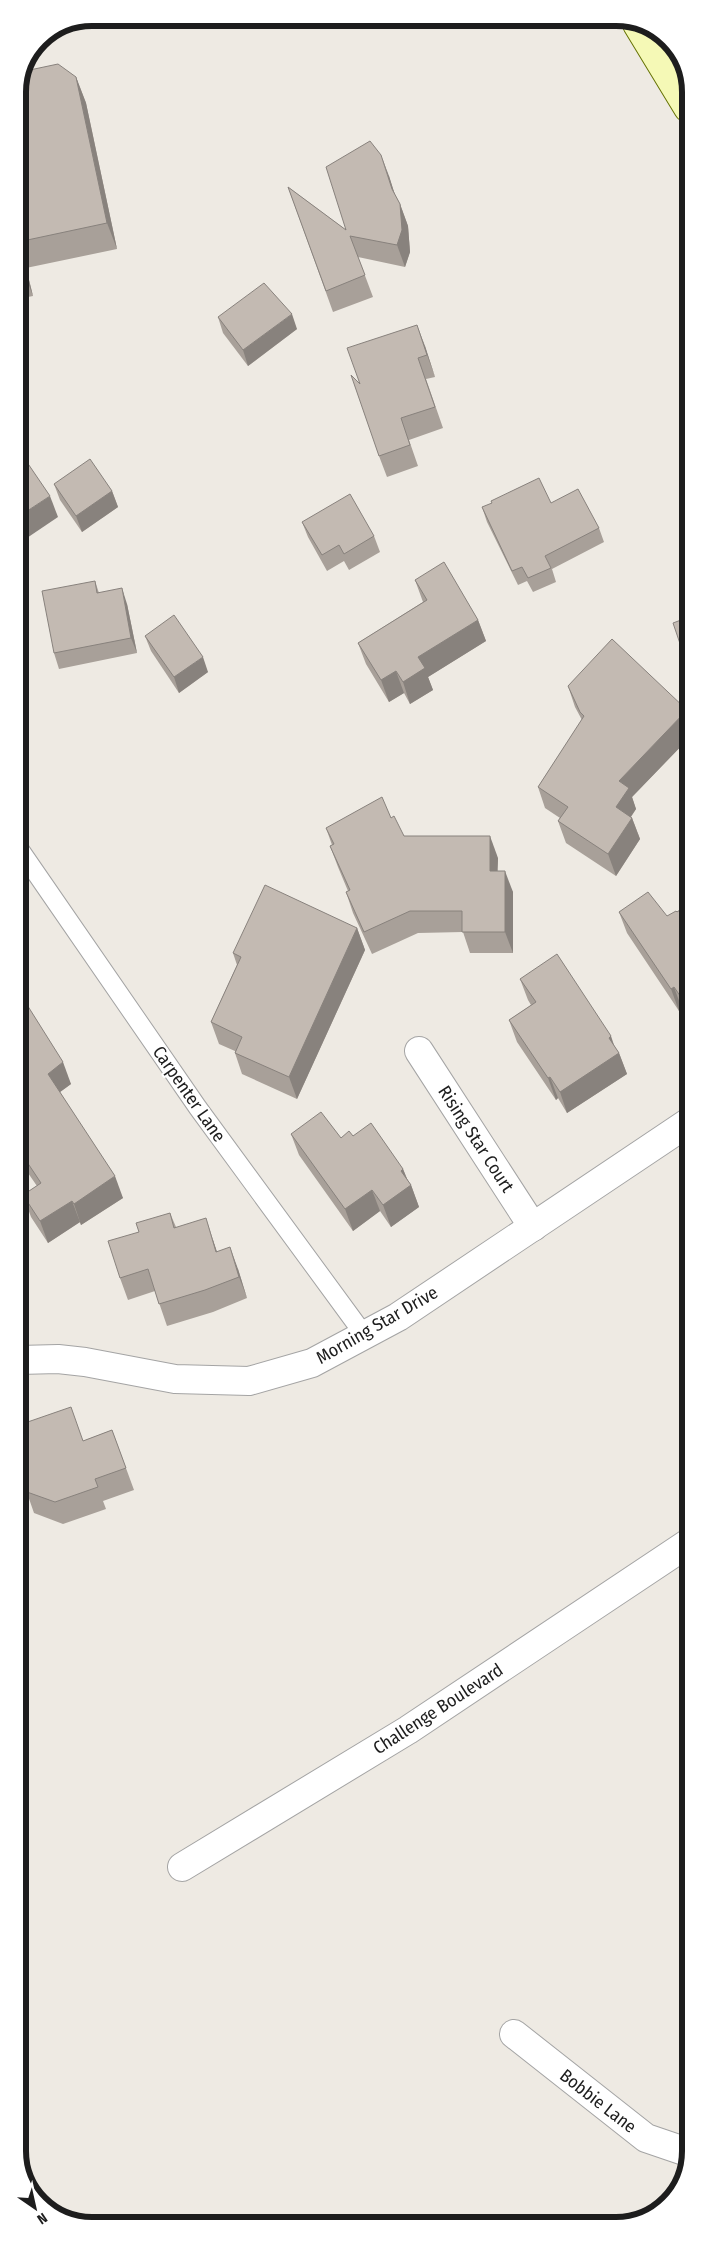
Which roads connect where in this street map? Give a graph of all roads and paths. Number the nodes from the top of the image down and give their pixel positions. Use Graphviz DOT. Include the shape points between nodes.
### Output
graph roads {
  1 [pos="641,31"];
  2 [pos="682,98"];
  3 [pos="26,859"];
  4 [pos="419,1051"];
  5 [pos="682,1127"];
  6 [pos="533,1227"];
  7 [pos="365,1336"];
  8 [pos="26,1360"];
  9 [pos="682,1547"];
  10 [pos="182,1867"];
  11 [pos="514,2034"];
  12 [pos="682,2150"];
  1 -- 2 [label="main road"];
  3 -- 7 [label="lane, Carpenter Lane" via="198,1108"];
  4 -- 6 [label="street, Rising Star Court"];
  5 -- 6 [label="street, Morning Star Drive"];
  6 -- 7 [label="street, Morning Star Drive"];
  7 -- 8 [label="street, Morning Star Drive" via="312,1363 249,1381 175,1379 85,1362"];
  9 -- 10 [label="street, Challenge Boulevard" via="408,1730"];
  11 -- 12 [label="street, Bobbie Lane" via="646,2138"];
}
